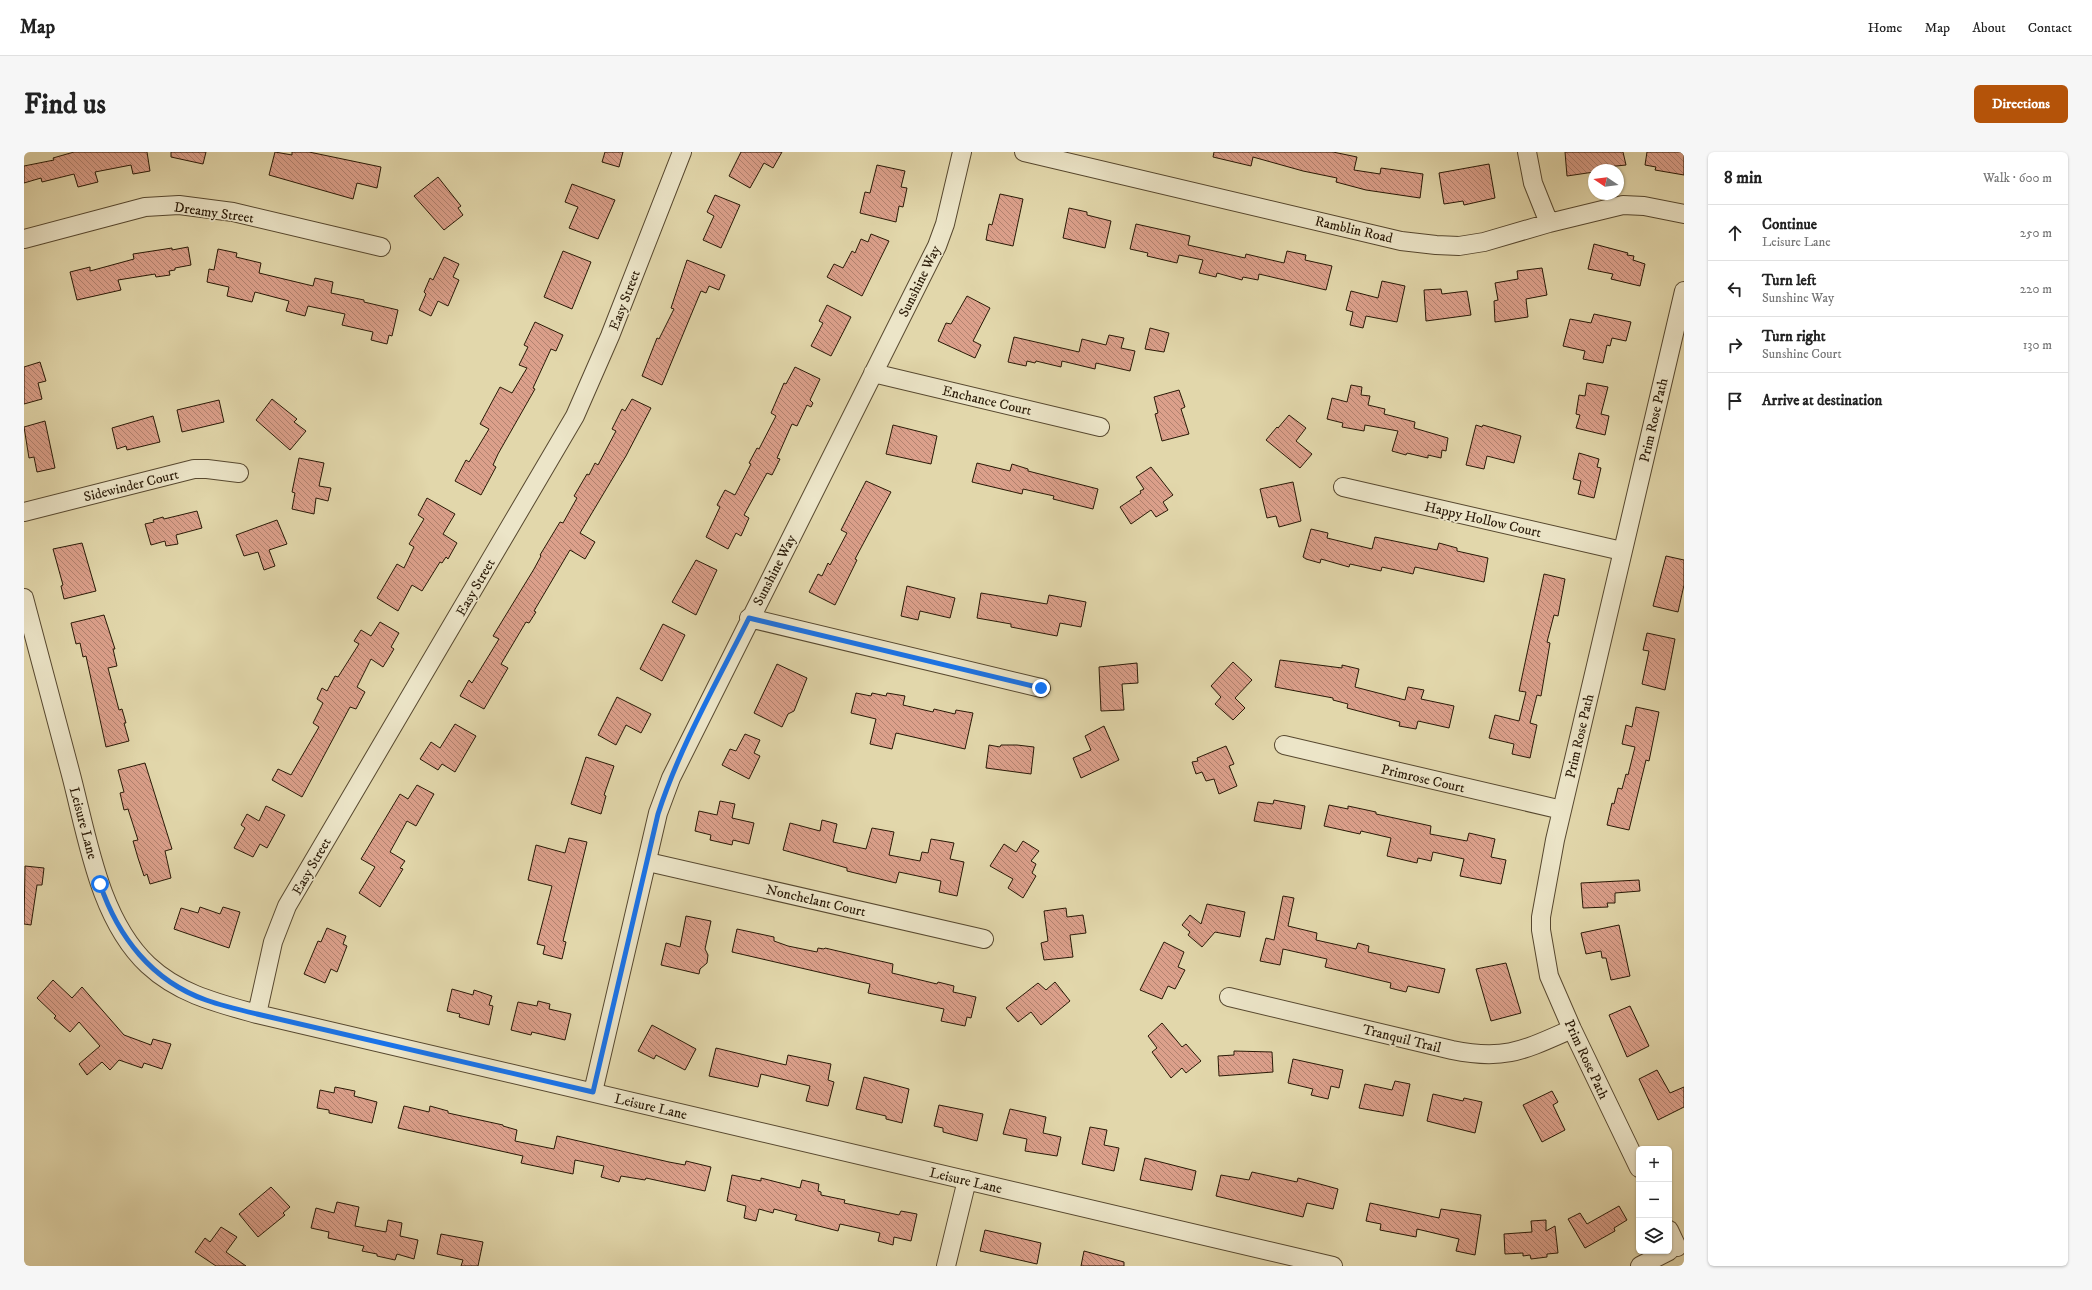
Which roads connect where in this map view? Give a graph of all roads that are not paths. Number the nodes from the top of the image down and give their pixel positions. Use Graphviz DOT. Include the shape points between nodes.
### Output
graph roads {
  1 [pos="682,152"];
  2 [pos="962,152"];
  3 [pos="1024,152"];
  4 [pos="1527,152"];
  5 [pos="1684,214"];
  6 [pos="1549,223"];
  7 [pos="24,239"];
  8 [pos="381,247"];
  9 [pos="1684,291"];
  10 [pos="873,373"];
  11 [pos="1100,427"];
  12 [pos="239,473"];
  13 [pos="1343,487"];
  14 [pos="24,512"];
  15 [pos="1622,551"];
  16 [pos="24,598"];
  17 [pos="749,618"];
  18 [pos="1041,688"];
  19 [pos="1284,745"];
  20 [pos="1562,810"];
  21 [pos="648,862"];
  22 [pos="984,939"];
  23 [pos="1229,997"];
  24 [pos="257,1014"];
  25 [pos="1572,1029"];
  26 [pos="593,1092"];
  27 [pos="1636,1162"];
  28 [pos="966,1180"];
  29 [pos="1675,1248"];
  30 [pos="946,1266"];
  31 [pos="1333,1266"];
  32 [pos="1640,1266"];
  1 -- 24 [label="street, Easy Street" via="610,336 575,416 287,906 273,942"];
  2 -- 10 [label="street, Sunshine Way" via="945,224 937,246"];
  3 -- 6 [label="street, Ramblin Road" via="1401,241 1436,246 1484,242"];
  4 -- 6 [label="street" via="1533,183"];
  5 -- 6 [label="street, Ramblin Road" via="1644,206 1622,205"];
  7 -- 8 [label="street, Dreamy Street" via="145,207 179,205 233,212"];
  9 -- 15 [label="street, Prim Rose Path"];
  10 -- 11 [label="street, Enchance Court"];
  10 -- 17 [label="street, Sunshine Way"];
  12 -- 14 [label="street, Sidewinder Court" via="194,469"];
  13 -- 15 [label="street, Happy Hollow Court"];
  15 -- 20 [label="street, Prim Rose Path"];
  16 -- 24 [label="street, Leisure Lane" via="100,884 122,934 148,964 184,990 206,1000"];
  17 -- 18 [label="street"];
  17 -- 21 [label="street, Sunshine Way" via="670,778 658,814"];
  19 -- 20 [label="street, Primrose Court"];
  20 -- 25 [label="street, Prim Rose Path" via="1541,905 1541,930 1549,976"];
  21 -- 22 [label="street, Nonchelant Court"];
  21 -- 26 [label="street, Sunshine Way"];
  23 -- 25 [label="street, Tranquil Trail" via="1485,1056 1530,1048"];
  24 -- 26 [label="street, Leisure Lane"];
  25 -- 27 [label="street, Prim Rose Path"];
  26 -- 28 [label="street, Leisure Lane"];
  28 -- 30 [label="street"];
  28 -- 31 [label="street, Leisure Lane"];
  29 -- 32 [label="street"];
}
